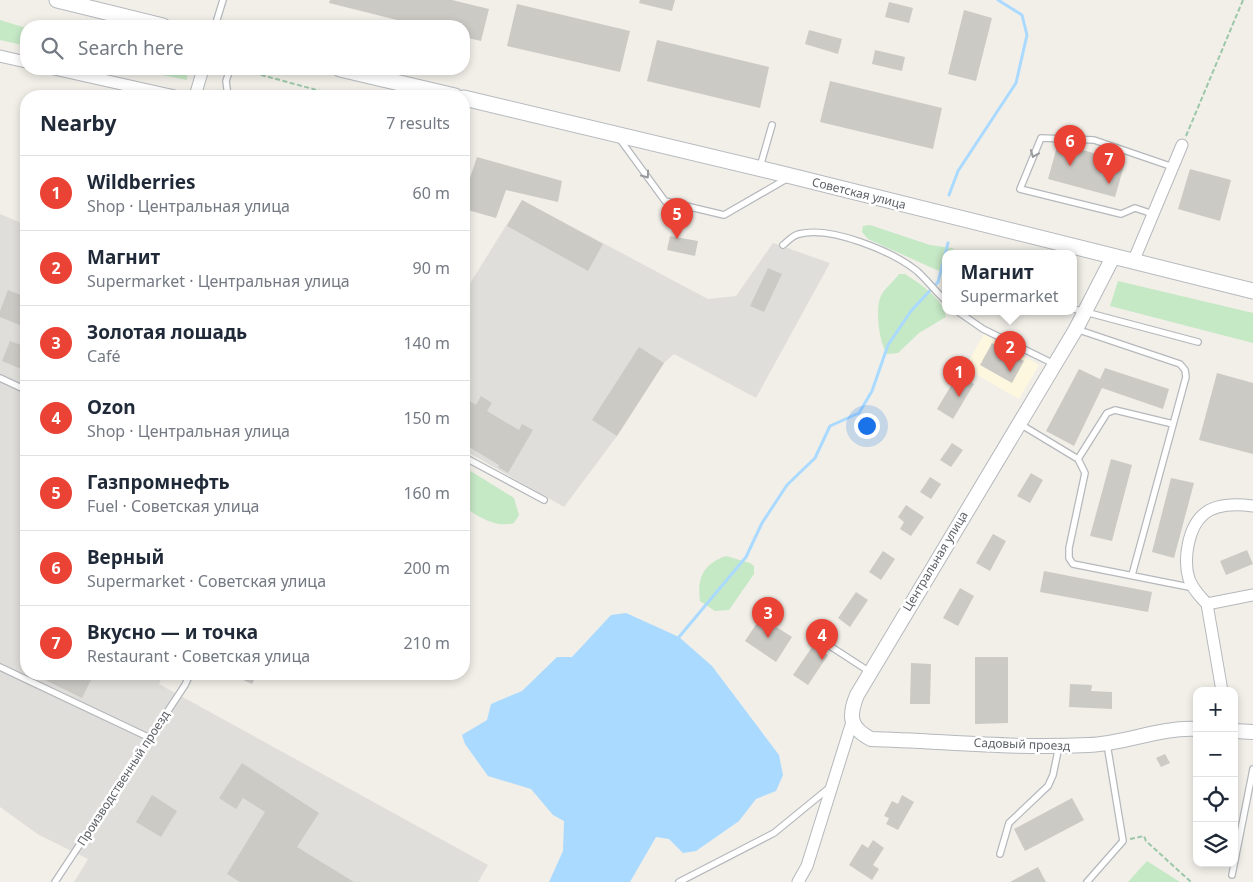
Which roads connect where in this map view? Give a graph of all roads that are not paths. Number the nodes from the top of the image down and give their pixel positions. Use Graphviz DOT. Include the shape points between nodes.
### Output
graph roads {
  1 [pos="56,0"];
  2 [pos="224,0"];
  3 [pos="138,20"];
  4 [pos="217,20"];
  5 [pos="0,56"];
  6 [pos="20,61"];
  7 [pos="81,75"];
  8 [pos="201,75"];
  9 [pos="228,75"];
  10 [pos="362,75"];
  11 [pos="147,90"];
  12 [pos="197,90"];
  13 [pos="227,90"];
  14 [pos="417,90"];
  15 [pos="470,99"];
  16 [pos="772,125"];
  17 [pos="617,136"];
  18 [pos="1182,145"];
  19 [pos="1173,167"];
  20 [pos="760,169"];
  21 [pos="791,176"];
  22 [pos="1153,214"];
  23 [pos="783,245"];
  24 [pos="1113,257"];
  25 [pos="1133,262"];
  26 [pos="1253,291"];
  27 [pos="942,297"];
  28 [pos="1079,311"];
  29 [pos="962,315"];
  30 [pos="1076,329"];
  31 [pos="1198,342"];
  32 [pos="1054,364"];
  33 [pos="0,378"];
  34 [pos="20,387"];
  35 [pos="1018,423"];
  36 [pos="1173,424"];
  37 [pos="1078,459"];
  38 [pos="470,460"];
  39 [pos="544,500"];
  40 [pos="1253,506"];
  41 [pos="1132,575"];
  42 [pos="1194,588"];
  43 [pos="1253,595"];
  44 [pos="1207,604"];
  45 [pos="813,635"];
  46 [pos="0,668"];
  47 [pos="870,672"];
  48 [pos="20,677"];
  49 [pos="26,680"];
  50 [pos="186,680"];
  51 [pos="1221,687"];
  52 [pos="852,722"];
  53 [pos="1193,729"];
  54 [pos="1238,731"];
  55 [pos="1253,732"];
  56 [pos="150,738"];
  57 [pos="1106,742"];
  58 [pos="1059,746"];
  59 [pos="1253,769"];
  60 [pos="832,786"];
  61 [pos="1000,854"];
  62 [pos="1232,875"];
  63 [pos="55,882"];
  64 [pos="679,882"];
  65 [pos="798,882"];
  66 [pos="1087,882"];
  1 -- 3 [label="main road"];
  2 -- 4 [label="lane"];
  5 -- 6 [label="street"];
  7 -- 11 [label="street"];
  8 -- 12 [label="street"];
  9 -- 13 [label="lane"];
  10 -- 14 [label="main road"];
  15 -- 17 [label="main road, Советская улица"];
  16 -- 20 [label="lane"];
  17 -- 20 [label="main road, Советская улица"];
  17 -- 21 [label="lane, one-way" via="665,201 724,216"];
  18 -- 19 [label="street"];
  19 -- 22 [label="street"];
  19 -- 22 [label="lane, one-way" via="1094,140 1041,138 1020,189 1121,214 1135,208"];
  20 -- 21 [label="main road, Советская улица"];
  21 -- 24 [label="main road, Советская улица"];
  22 -- 25 [label="street"];
  23 -- 27 [label="lane" via="797,234 810,233 828,233 856,241 917,271"];
  24 -- 25 [label="main road, Советская улица"];
  24 -- 28 [label="street, Центральная улица"];
  25 -- 26 [label="main road, Советская улица"];
  28 -- 30 [label="street, Центральная улица"];
  28 -- 31 [label="lane"];
  29 -- 32 [label="lane"];
  30 -- 32 [label="street, Центральная улица"];
  30 -- 36 [label="lane" via="1180,364 1186,377"];
  32 -- 35 [label="street, Центральная улица"];
  33 -- 34 [label="lane"];
  35 -- 37 [label="lane"];
  35 -- 47 [label="street, Центральная улица"];
  36 -- 37 [label="lane" via="1116,410 1107,413"];
  36 -- 41 [label="lane"];
  37 -- 41 [label="lane" via="1086,473 1069,558 1073,564"];
  38 -- 39 [label="lane"];
  40 -- 42 [label="street" via="1216,508 1205,513 1195,524 1187,564"];
  41 -- 42 [label="lane"];
  42 -- 44 [label="street"];
  43 -- 44 [label="street"];
  44 -- 51 [label="street"];
  45 -- 47 [label="lane"];
  46 -- 48 [label="lane"];
  47 -- 52 [label="street, Центральная улица" via="851,709"];
  49 -- 56 [label="lane"];
  50 -- 56 [label="lane, Производственный проезд"];
  52 -- 58 [label="street, Садовый проезд" via="860,733 870,739"];
  52 -- 60 [label="street, Центральная улица"];
  53 -- 57 [label="street, Садовый проезд" via="1177,728"];
  54 -- 55 [label="street"];
  56 -- 63 [label="lane, Производственный проезд"];
  57 -- 58 [label="street, Садовый проезд"];
  57 -- 66 [label="lane" via="1123,841"];
  58 -- 61 [label="lane" via="1048,786 1009,823"];
  59 -- 62 [label="lane"];
  60 -- 64 [label="lane" via="774,833"];
  60 -- 65 [label="street, Центральная улица" via="807,866"];
}
